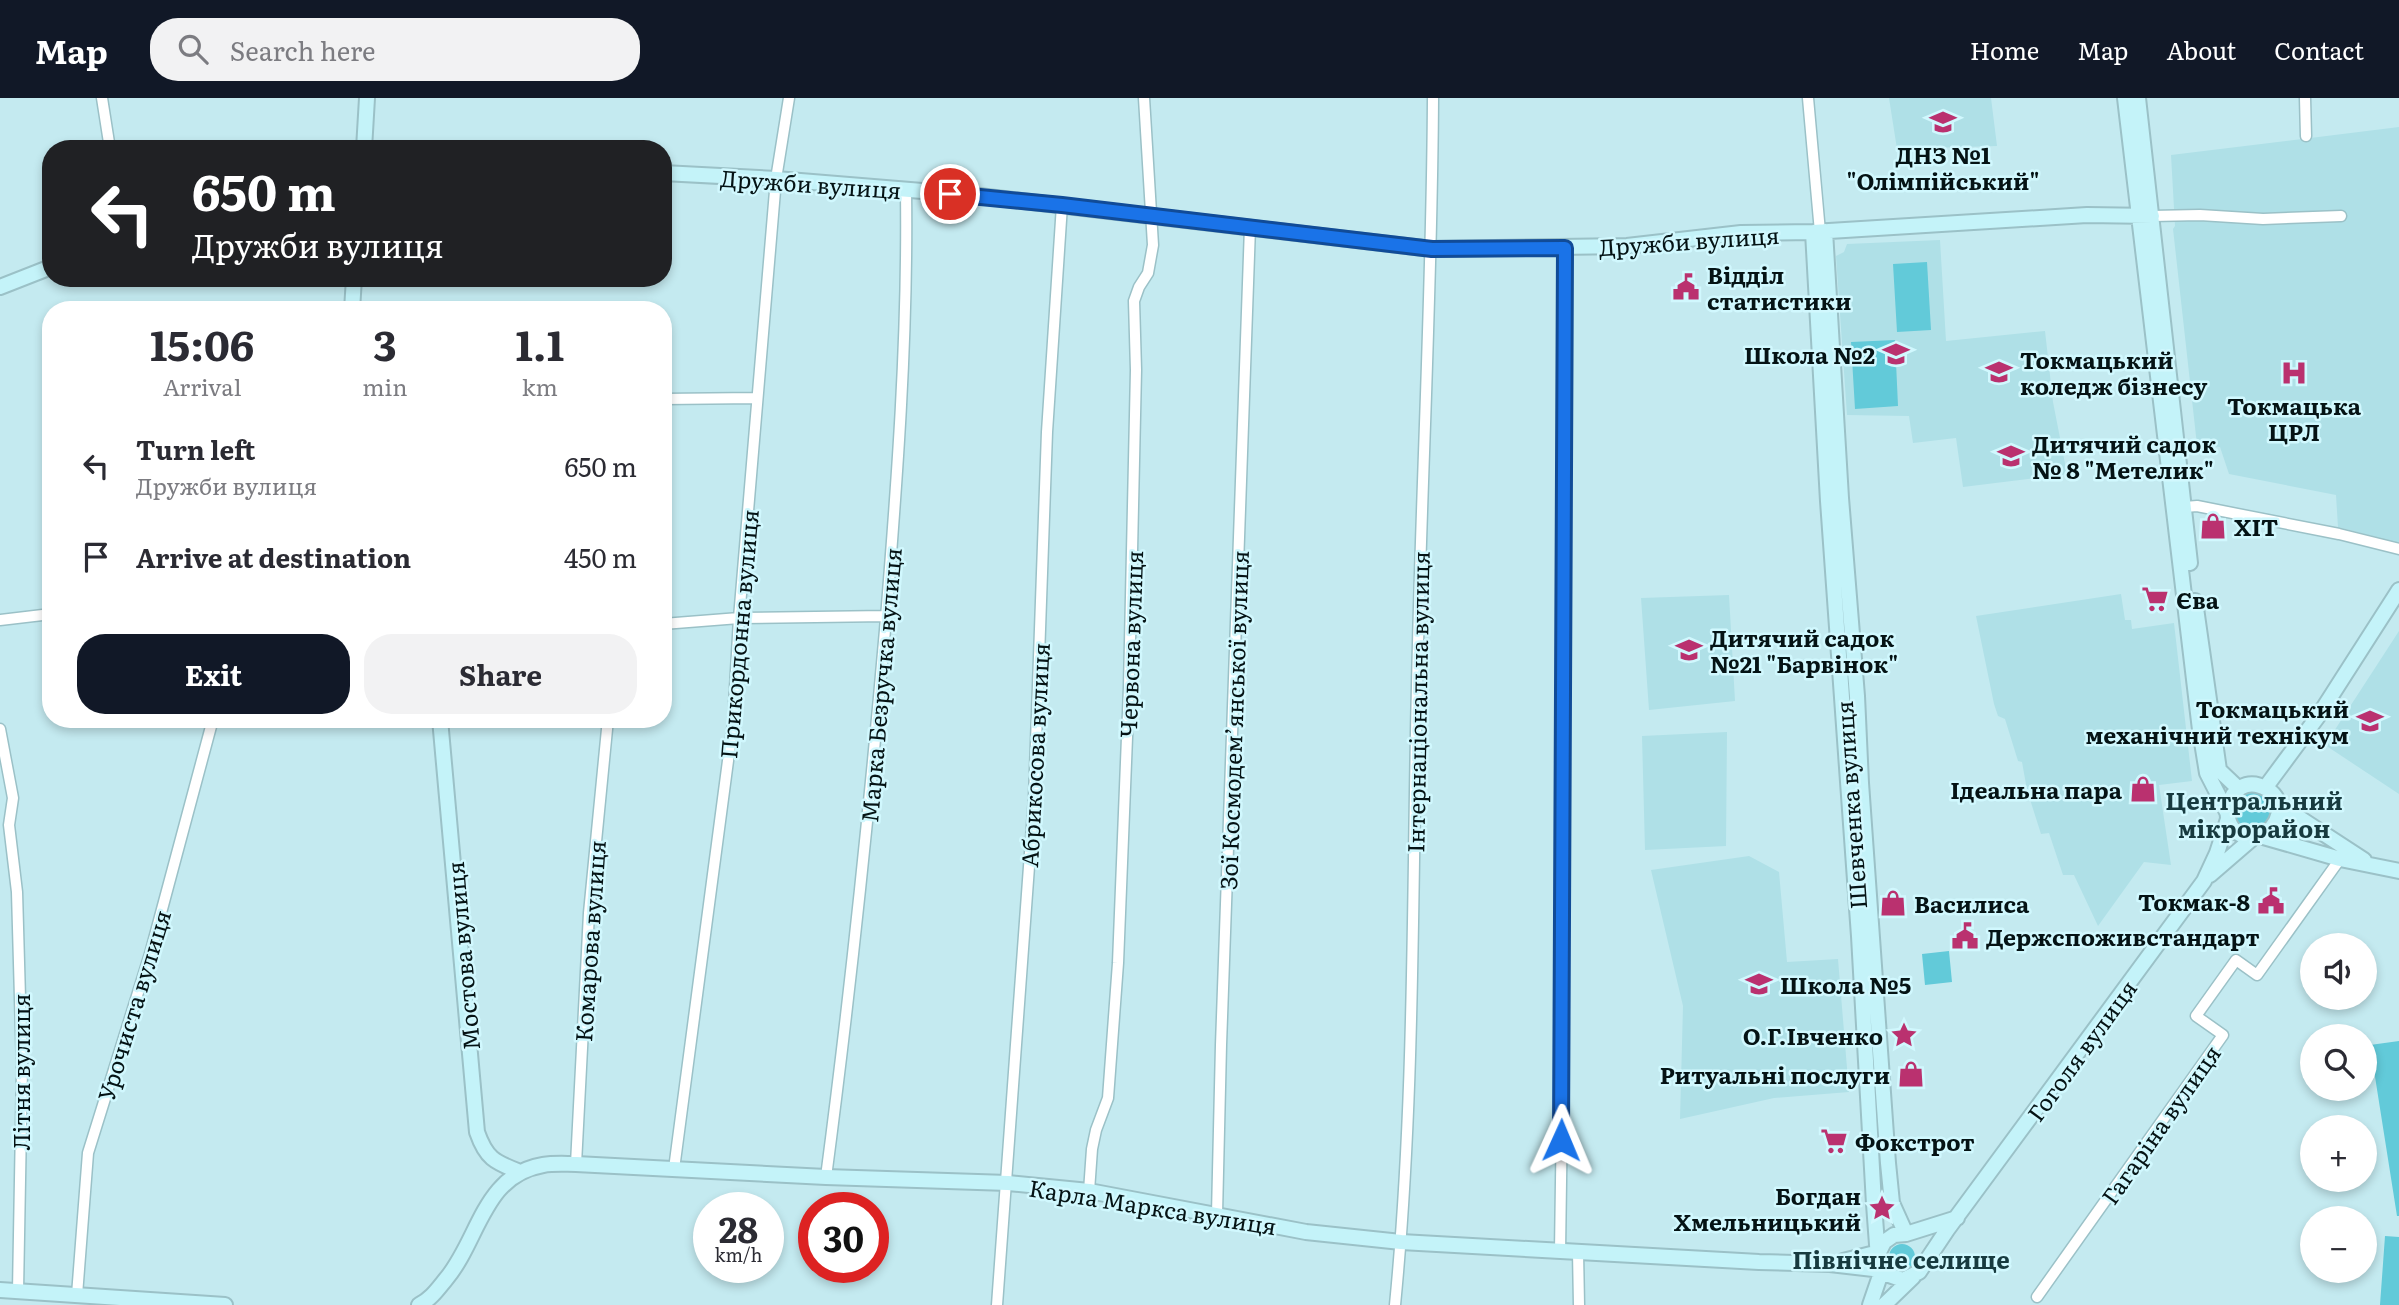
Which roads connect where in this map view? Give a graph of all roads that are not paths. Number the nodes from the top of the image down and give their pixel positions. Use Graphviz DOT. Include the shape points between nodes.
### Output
graph roads {
  1 [pos="102,98"];
  2 [pos="367,98"];
  3 [pos="789,98"];
  4 [pos="1144,98"];
  5 [pos="1433,98"];
  6 [pos="1808,98"];
  7 [pos="2125,98"];
  8 [pos="2138,98"];
  9 [pos="2305,98"];
  10 [pos="2306,136"];
  11 [pos="109,140"];
  12 [pos="365,140"];
  13 [pos="672,173"];
  14 [pos="776,179"];
  15 [pos="906,191"];
  16 [pos="1062,205"];
  17 [pos="1153,215"];
  18 [pos="2145,216"];
  19 [pos="2340,216"];
  20 [pos="1250,227"];
  21 [pos="1819,232"];
  22 [pos="1565,248"];
  23 [pos="1432,249"];
  24 [pos="42,270"];
  25 [pos="0,286"];
  26 [pos="757,398"];
  27 [pos="672,399"];
  28 [pos="2185,507"];
  29 [pos="2399,549"];
  30 [pos="2187,578"];
  31 [pos="2399,590"];
  32 [pos="42,615"];
  33 [pos="886,616"];
  34 [pos="739,618"];
  35 [pos="0,620"];
  36 [pos="672,623"];
  37 [pos="211,728"];
  38 [pos="441,728"];
  39 [pos="607,728"];
  40 [pos="0,729"];
  41 [pos="2239,789"];
  42 [pos="2273,796"];
  43 [pos="2227,815"];
  44 [pos="4,826"];
  45 [pos="2257,837"];
  46 [pos="2340,859"];
  47 [pos="2368,863"];
  48 [pos="2399,871"];
  49 [pos="2204,881"];
  50 [pos="1863,894"];
  51 [pos="576,1164"];
  52 [pos="674,1169"];
  53 [pos="520,1171"];
  54 [pos="826,1177"];
  55 [pos="1007,1183"];
  56 [pos="1089,1191"];
  57 [pos="1217,1214"];
  58 [pos="1958,1218"];
  59 [pos="1906,1234"];
  60 [pos="1401,1242"];
  61 [pos="1560,1251"];
  62 [pos="1578,1252"];
  63 [pos="1879,1252"];
  64 [pos="1924,1263"];
  65 [pos="1830,1264"];
  66 [pos="1882,1270"];
  67 [pos="1914,1276"];
  68 [pos="0,1290"];
  69 [pos="18,1291"];
  70 [pos="77,1294"];
  71 [pos="2037,1297"];
  72 [pos="225,1305"];
  73 [pos="419,1305"];
  74 [pos="997,1305"];
  75 [pos="1395,1305"];
  76 [pos="1579,1305"];
  77 [pos="1870,1305"];
  78 [pos="1884,1305"];
  1 -- 11 [label="street"];
  2 -- 12 [label="street"];
  3 -- 14 [label="street, Прикордонна вулиця"];
  4 -- 17 [label="street, Червона вулиця"];
  5 -- 23 [label="street, Інтернаціональна вулиця"];
  6 -- 21 [label="street, Шевченка вулиця"];
  7 -- 18 [label="street"];
  8 -- 18 [label="street"];
  9 -- 10 [label="street"];
  13 -- 14 [label="street, Дружби вулиця"];
  14 -- 15 [label="street, Дружби вулиця"];
  14 -- 26 [label="street, Прикордонна вулиця"];
  15 -- 16 [label="street, Дружби вулиця"];
  15 -- 33 [label="street, Марка Безручка вулиця" via="907,278"];
  16 -- 17 [label="street, Дружби вулиця"];
  16 -- 55 [label="street, Абрикосова вулиця" via="1047,432 1034,798"];
  17 -- 20 [label="street, Дружби вулиця"];
  17 -- 56 [label="street, Червона вулиця" via="1149,273 1134,301 1129,687 1117,977 1108,1098 1092,1149"];
  18 -- 19 [label="street, Дружби вулиця"];
  18 -- 21 [label="street, Дружби вулиця" via="2087,215"];
  18 -- 28 [label="street"];
  18 -- 30 [label="street"];
  20 -- 23 [label="street, Дружби вулиця"];
  20 -- 57 [label="street, Зої Космодем’янської вулиця"];
  21 -- 22 [label="street, Дружби вулиця" via="1741,233"];
  21 -- 50 [label="street, Шевченка вулиця" via="1828,501 1844,613"];
  22 -- 23 [label="street, Дружби вулиця"];
  22 -- 61 [label="street"];
  23 -- 60 [label="street, Інтернаціональна вулиця" via="1421,497 1410,1079"];
  24 -- 25 [label="street"];
  26 -- 27 [label="street"];
  26 -- 34 [label="street, Прикордонна вулиця"];
  28 -- 29 [label="street"];
  28 -- 30 [label="street"];
  30 -- 41 [label="street" via="2219,770"];
  30 -- 43 [label="street" via="2207,772"];
  31 -- 42 [label="street" via="2297,747"];
  32 -- 35 [label="street"];
  33 -- 34 [label="street"];
  33 -- 54 [label="street, Марка Безручка вулиця" via="852,977"];
  34 -- 36 [label="street"];
  34 -- 52 [label="street, Прикордонна вулиця" via="733,723"];
  37 -- 70 [label="street, Урочиста вулиця" via="150,954 88,1153"];
  38 -- 53 [label="street, Мостова вулиця" via="477,1132 491,1159"];
  39 -- 51 [label="street, Комарова вулиця" via="589,913"];
  40 -- 44 [label="street, Літня вулиця" via="13,798"];
  41 -- 42 [label="street" via="2252,785"];
  41 -- 43 [label="street" via="2230,799"];
  42 -- 45 [label="street" via="2276,824"];
  42 -- 47 [label="street"];
  43 -- 45 [label="street" via="2235,830"];
  43 -- 49 [label="street, Гоголя вулиця"];
  44 -- 69 [label="street, Літня вулиця" via="18,892 22,1069"];
  45 -- 46 [label="street"];
  45 -- 49 [label="street, Гоголя вулиця"];
  46 -- 47 [label="street"];
  46 -- 71 [label="street, Гагаріна вулиця" via="2257,975 2236,960 2196,1016 2223,1035"];
  47 -- 48 [label="street"];
  49 -- 58 [label="street, Гоголя вулиця"];
  50 -- 59 [label="street, Шевченка вулиця" via="1892,1203"];
  50 -- 63 [label="street, Шевченка вулиця"];
  51 -- 52 [label="street, Карла Маркса вулиця"];
  51 -- 53 [label="street, Карла Маркса вулиця"];
  52 -- 54 [label="street, Карла Маркса вулиця"];
  53 -- 73 [label="street" via="486,1205 457,1266 429,1300"];
  54 -- 55 [label="street, Карла Маркса вулиця"];
  55 -- 56 [label="street, Карла Маркса вулиця"];
  55 -- 74 [label="street, Абрикосова вулиця"];
  56 -- 57 [label="street, Карла Маркса вулиця"];
  57 -- 60 [label="street, Карла Маркса вулиця" via="1306,1232"];
  58 -- 59 [label="street"];
  58 -- 64 [label="street, Гоголя вулиця"];
  59 -- 63 [label="street" via="1889,1238"];
  59 -- 64 [label="street" via="1921,1244"];
  60 -- 61 [label="street, Карла Маркса вулиця"];
  60 -- 75 [label="street, Інтернаціональна вулиця"];
  61 -- 62 [label="street, Карла Маркса вулиця"];
  62 -- 65 [label="street, Карла Маркса вулиця"];
  62 -- 76 [label="street"];
  63 -- 65 [label="street, Карла Маркса вулиця"];
  63 -- 66 [label="street"];
  64 -- 67 [label="street, Гоголя вулиця"];
  65 -- 66 [label="street, Карла Маркса вулиця"];
  66 -- 67 [label="street" via="1897,1279"];
  66 -- 77 [label="street"];
  67 -- 78 [label="street, Гоголя вулиця"];
  68 -- 69 [label="street"];
  69 -- 70 [label="street"];
  70 -- 72 [label="street"];
}
